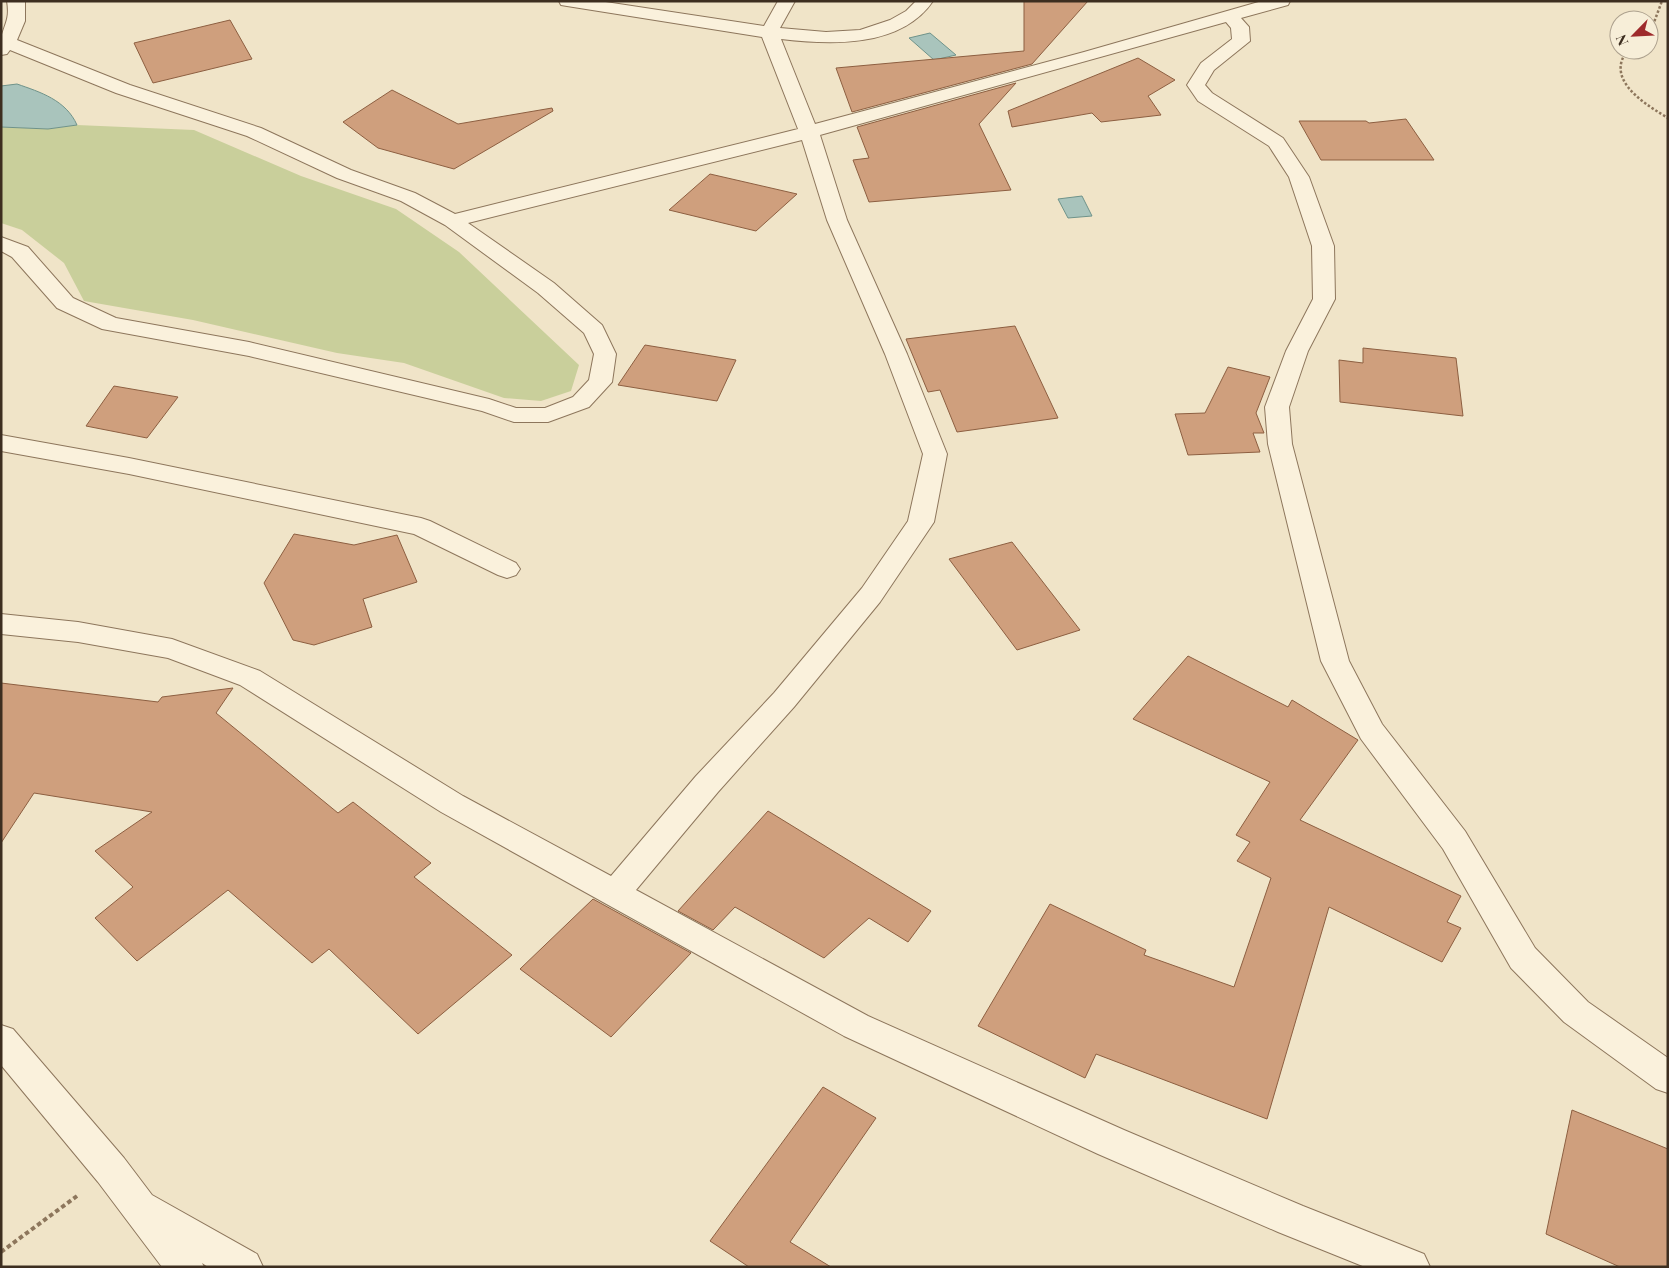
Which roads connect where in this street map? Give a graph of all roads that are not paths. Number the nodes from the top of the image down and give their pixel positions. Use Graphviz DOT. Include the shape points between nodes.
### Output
graph roads {
  1 [pos="16,1"];
  2 [pos="567,1"];
  3 [pos="787,1"];
  4 [pos="925,1"];
  5 [pos="1282,1"];
  6 [pos="1230,16"];
  7 [pos="769,32"];
  8 [pos="5,47"];
  9 [pos="809,132"];
  10 [pos="452,221"];
  11 [pos="1,244"];
  12 [pos="1,443"];
  13 [pos="507,569"];
  14 [pos="1,624"];
  15 [pos="615,893"];
  16 [pos="1,1040"];
  17 [pos="1668,1078"];
  18 [pos="139,1205"];
  19 [pos="185,1267"];
  20 [pos="244,1267"];
  21 [pos="1411,1267"];
  1 -- 8 [label="street" via="19,16"];
  2 -- 7 [label="street"];
  3 -- 7 [label="street"];
  4 -- 7 [label="street" via="894,26 859,35"];
  5 -- 6 [label="street"];
  6 -- 9 [label="street"];
  6 -- 17 [label="street" via="1240,27 1241,41 1207,67 1196,85 1205,97 1276,142 1299,177 1323,246 1324,299 1297,351 1277,407 1280,444 1335,661 1371,731 1454,840 1523,958 1576,1012"];
  7 -- 9 [label="street"];
  8 -- 10 [label="street" via="254,132 344,174 408,197"];
  9 -- 10 [label="street"];
  9 -- 15 [label="street" via="837,220 896,354 935,454 921,522 871,595"];
  10 -- 11 [label="street" via="546,288 594,330 605,354 600,382 581,402 548,415 514,415 489,406 249,349 110,324 65,303 20,252"];
  12 -- 13 [label="street" via="421,526"];
  14 -- 15 [label="street" via="78,632 172,649 250,678 452,804"];
  15 -- 21 [label="street" via="856,1026 1110,1142"];
  16 -- 18 [label="street"];
  18 -- 19 [label="street"];
  18 -- 20 [label="street"];
}
